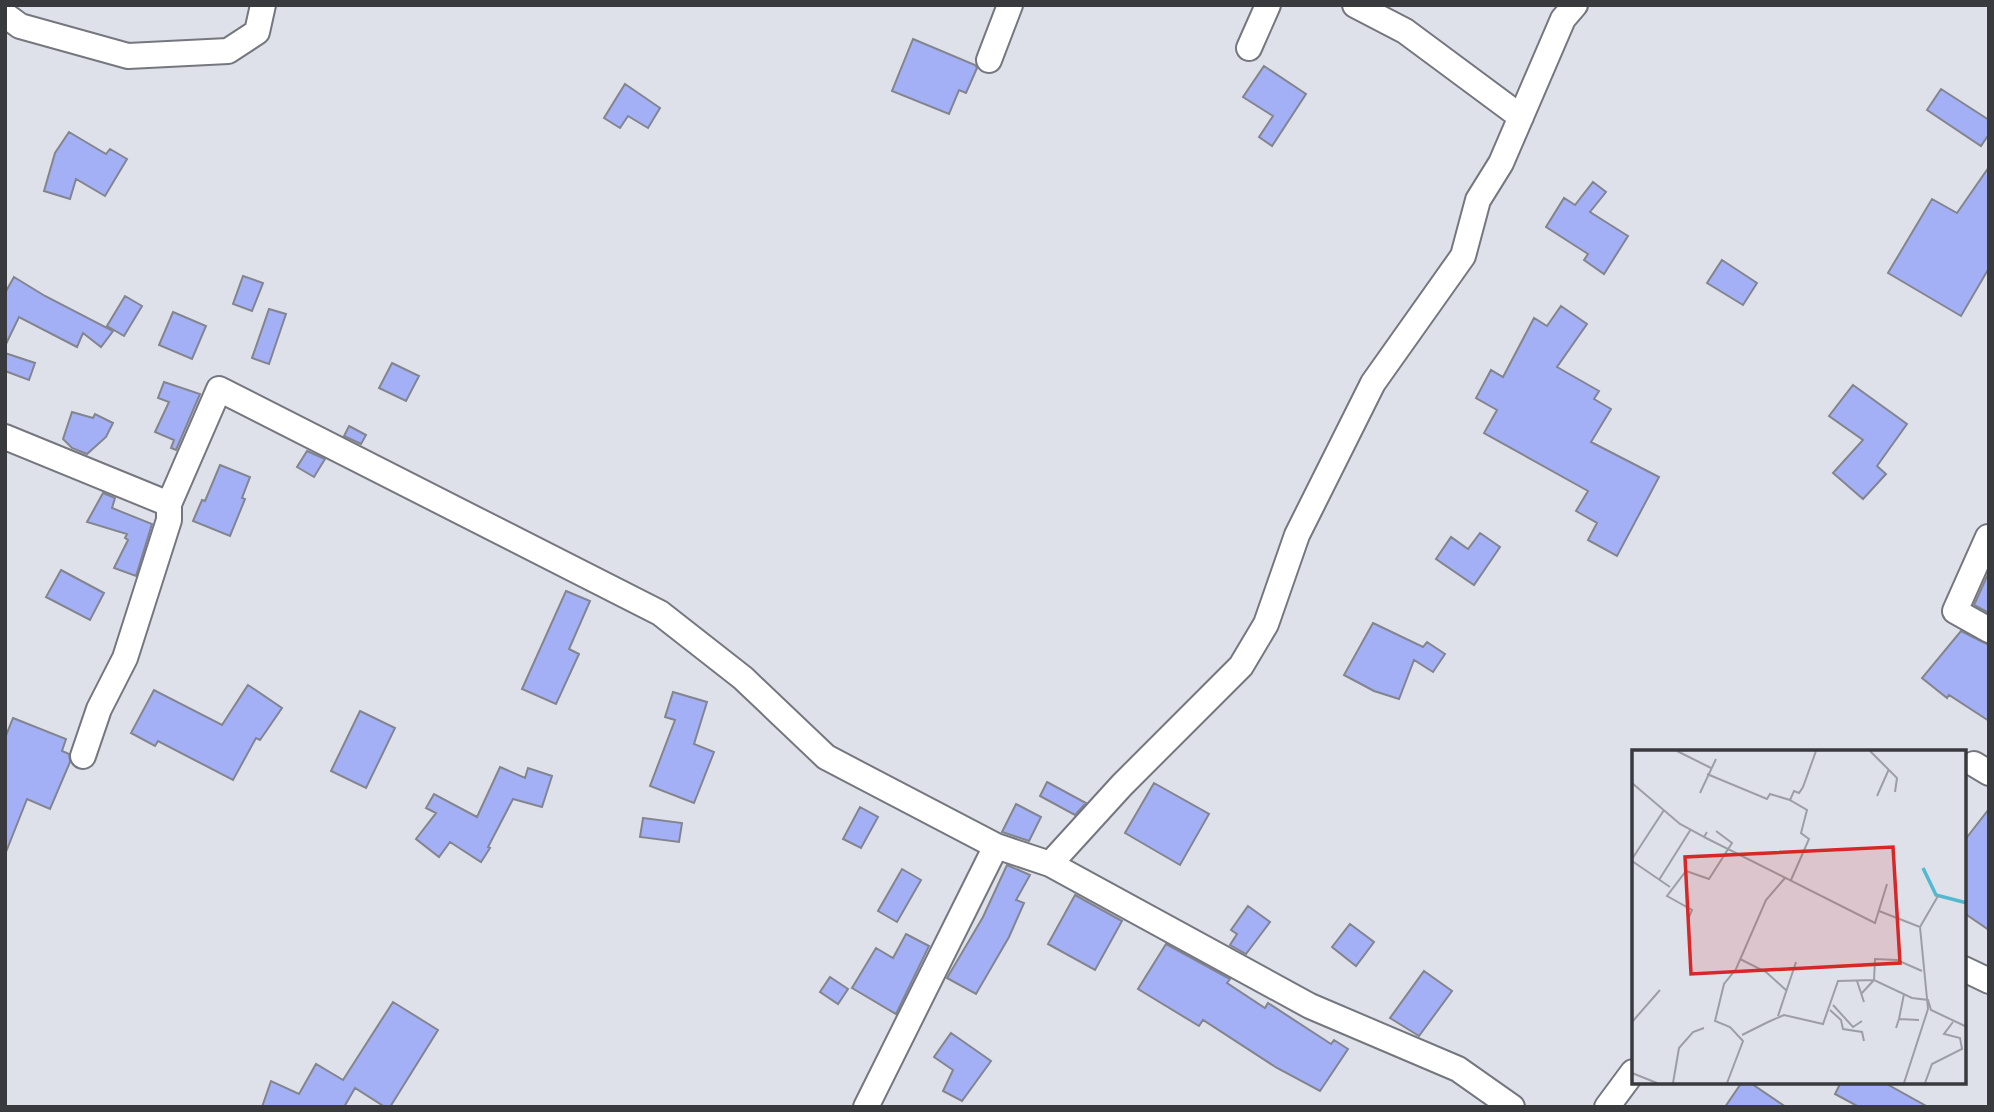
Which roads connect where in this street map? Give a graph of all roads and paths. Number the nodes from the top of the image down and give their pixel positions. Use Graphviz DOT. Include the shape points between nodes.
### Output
graph roads {
  1 [pos="262,5"];
  2 [pos="1010,5"];
  3 [pos="1268,5"];
  4 [pos="1354,5"];
  5 [pos="1575,5"];
  6 [pos="5,15"];
  7 [pos="1249,48"];
  8 [pos="989,60"];
  9 [pos="1521,117"];
  10 [pos="5,437"];
  11 [pos="169,504"];
  12 [pos="1988,537"];
  13 [pos="1989,630"];
  14 [pos="83,756"];
  15 [pos="996,846"];
  16 [pos="1051,864"];
  17 [pos="1966,970"];
  18 [pos="1989,981"];
  19 [pos="1632,1073"];
  20 [pos="866,1107"];
  21 [pos="1512,1107"];
  22 [pos="1607,1107"];
  1 -- 6 [label="street" via="257,32 228,51 128,56 20,26"];
  2 -- 8 [label="street"];
  3 -- 7 [label="street"];
  4 -- 9 [label="street" via="1405,31"];
  5 -- 9 [label="street" via="1563,19"];
  9 -- 16 [label="street" via="1478,200 1463,256 1373,383 1297,535 1266,624 1241,666"];
  10 -- 11 [label="street"];
  11 -- 14 [label="street" via="169,520 125,658 99,709"];
  11 -- 15 [label="street" via="219,389 660,613 743,678 826,757"];
  12 -- 13 [label="street" via="1955,611"];
  15 -- 16 [label="street"];
  15 -- 20 [label="street"];
  16 -- 21 [label="street" via="1310,1006 1458,1069"];
  17 -- 18 [label="street"];
  19 -- 22 [label="street"];
}
